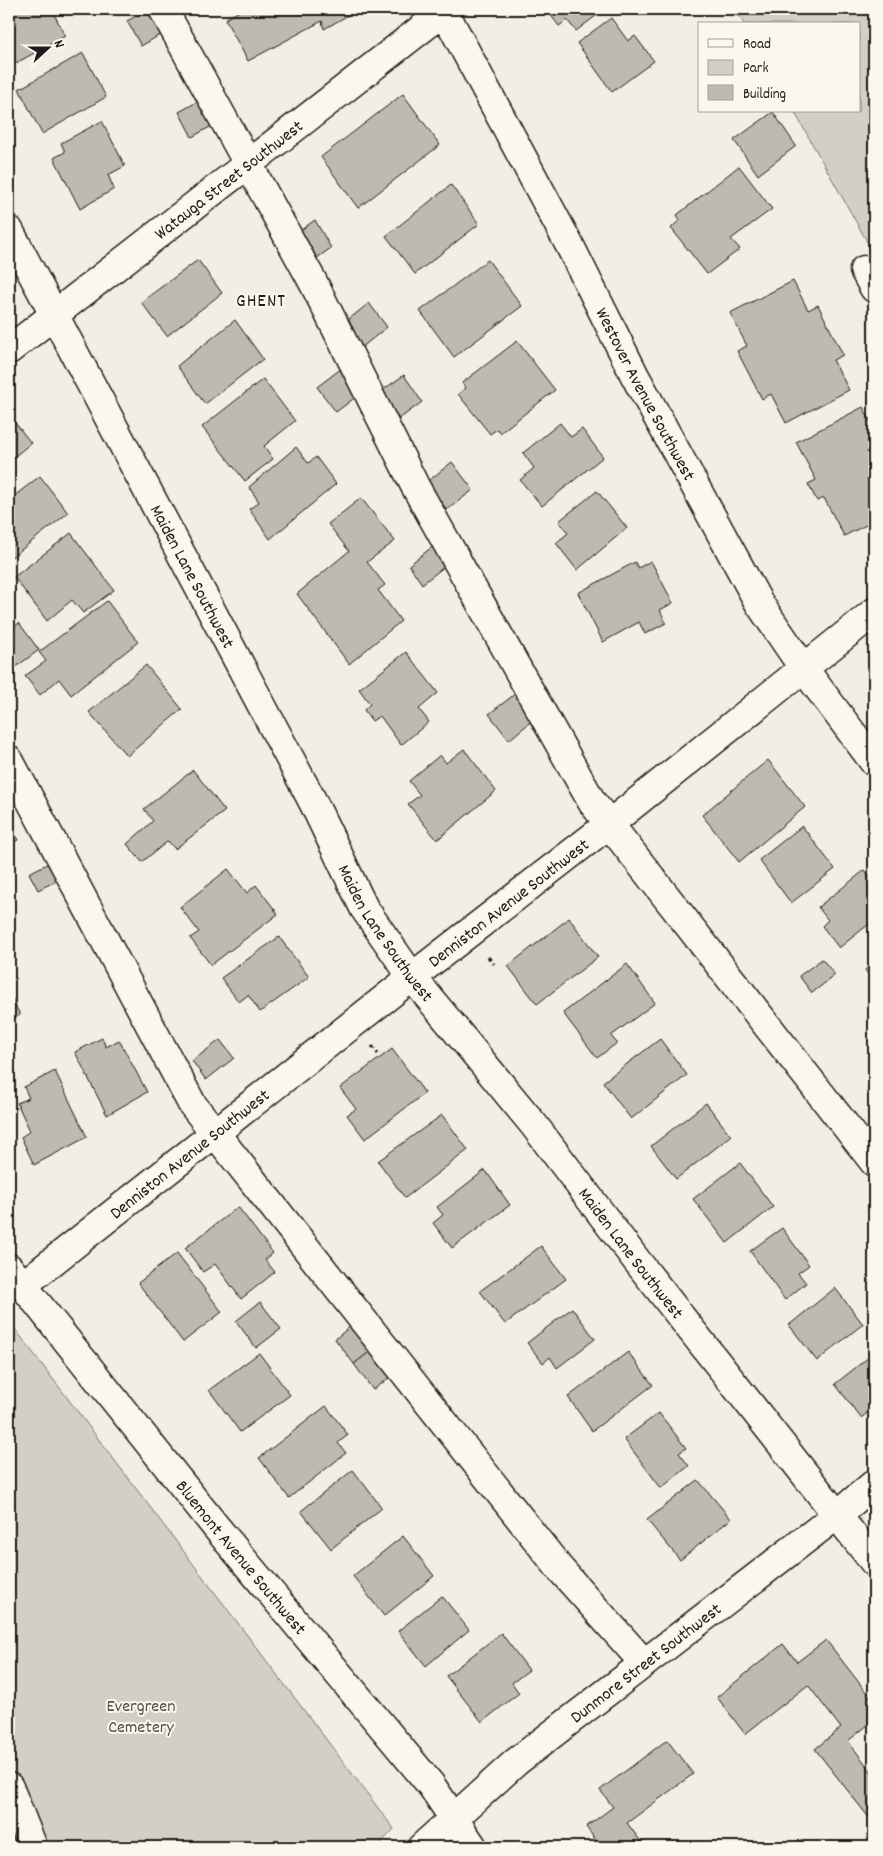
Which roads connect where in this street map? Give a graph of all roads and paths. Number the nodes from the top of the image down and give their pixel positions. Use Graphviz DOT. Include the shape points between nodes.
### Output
graph roads {
  1 [pos="163,9"];
  2 [pos="444,10"];
  3 [pos="247,164"];
  4 [pos="9,230"];
  5 [pos="53,316"];
  6 [pos="9,350"];
  7 [pos="874,612"];
  8 [pos="804,669"];
  9 [pos="9,760"];
  10 [pos="874,762"];
  11 [pos="608,825"];
  12 [pos="412,977"];
  13 [pos="214,1134"];
  14 [pos="874,1162"];
  15 [pos="16,1277"];
  16 [pos="874,1484"];
  17 [pos="837,1515"];
  18 [pos="874,1562"];
  19 [pos="644,1663"];
  20 [pos="9,1787"];
  21 [pos="453,1818"];
  22 [pos="34,1847"];
  23 [pos="422,1847"];
  24 [pos="473,1847"];
  1 -- 3 [label="street"];
  2 -- 3 [label="street, Watauga Street Southwest"];
  2 -- 8 [label="street, Westover Avenue Southwest" via="635,376 749,585"];
  3 -- 5 [label="street, Watauga Street Southwest"];
  3 -- 11 [label="street" via="313,282 415,486 592,802"];
  4 -- 5 [label="street, Maiden Lane Southwest"];
  5 -- 6 [label="street, Watauga Street Southwest"];
  5 -- 12 [label="street, Maiden Lane Southwest" via="313,802 364,908"];
  7 -- 8 [label="street, Denniston Avenue Southwest"];
  8 -- 10 [label="street, Westover Avenue Southwest"];
  8 -- 11 [label="street, Denniston Avenue Southwest"];
  9 -- 13 [label="street" via="192,1104"];
  11 -- 12 [label="street, Denniston Avenue Southwest"];
  11 -- 14 [label="street"];
  12 -- 13 [label="street, Denniston Avenue Southwest"];
  12 -- 17 [label="street, Maiden Lane Southwest" via="534,1125"];
  13 -- 15 [label="street, Denniston Avenue Southwest"];
  13 -- 19 [label="street" via="560,1570"];
  15 -- 21 [label="street, Bluemont Avenue Southwest" via="216,1527 431,1785"];
  16 -- 17 [label="street, Dunmore Street Southwest"];
  17 -- 18 [label="street, Maiden Lane Southwest"];
  17 -- 19 [label="street, Dunmore Street Southwest"];
  19 -- 21 [label="street, Dunmore Street Southwest" via="516,1762"];
  20 -- 22 [label="street"];
  21 -- 23 [label="street, Dunmore Street Southwest"];
  21 -- 24 [label="street, Bluemont Avenue Southwest"];
}
